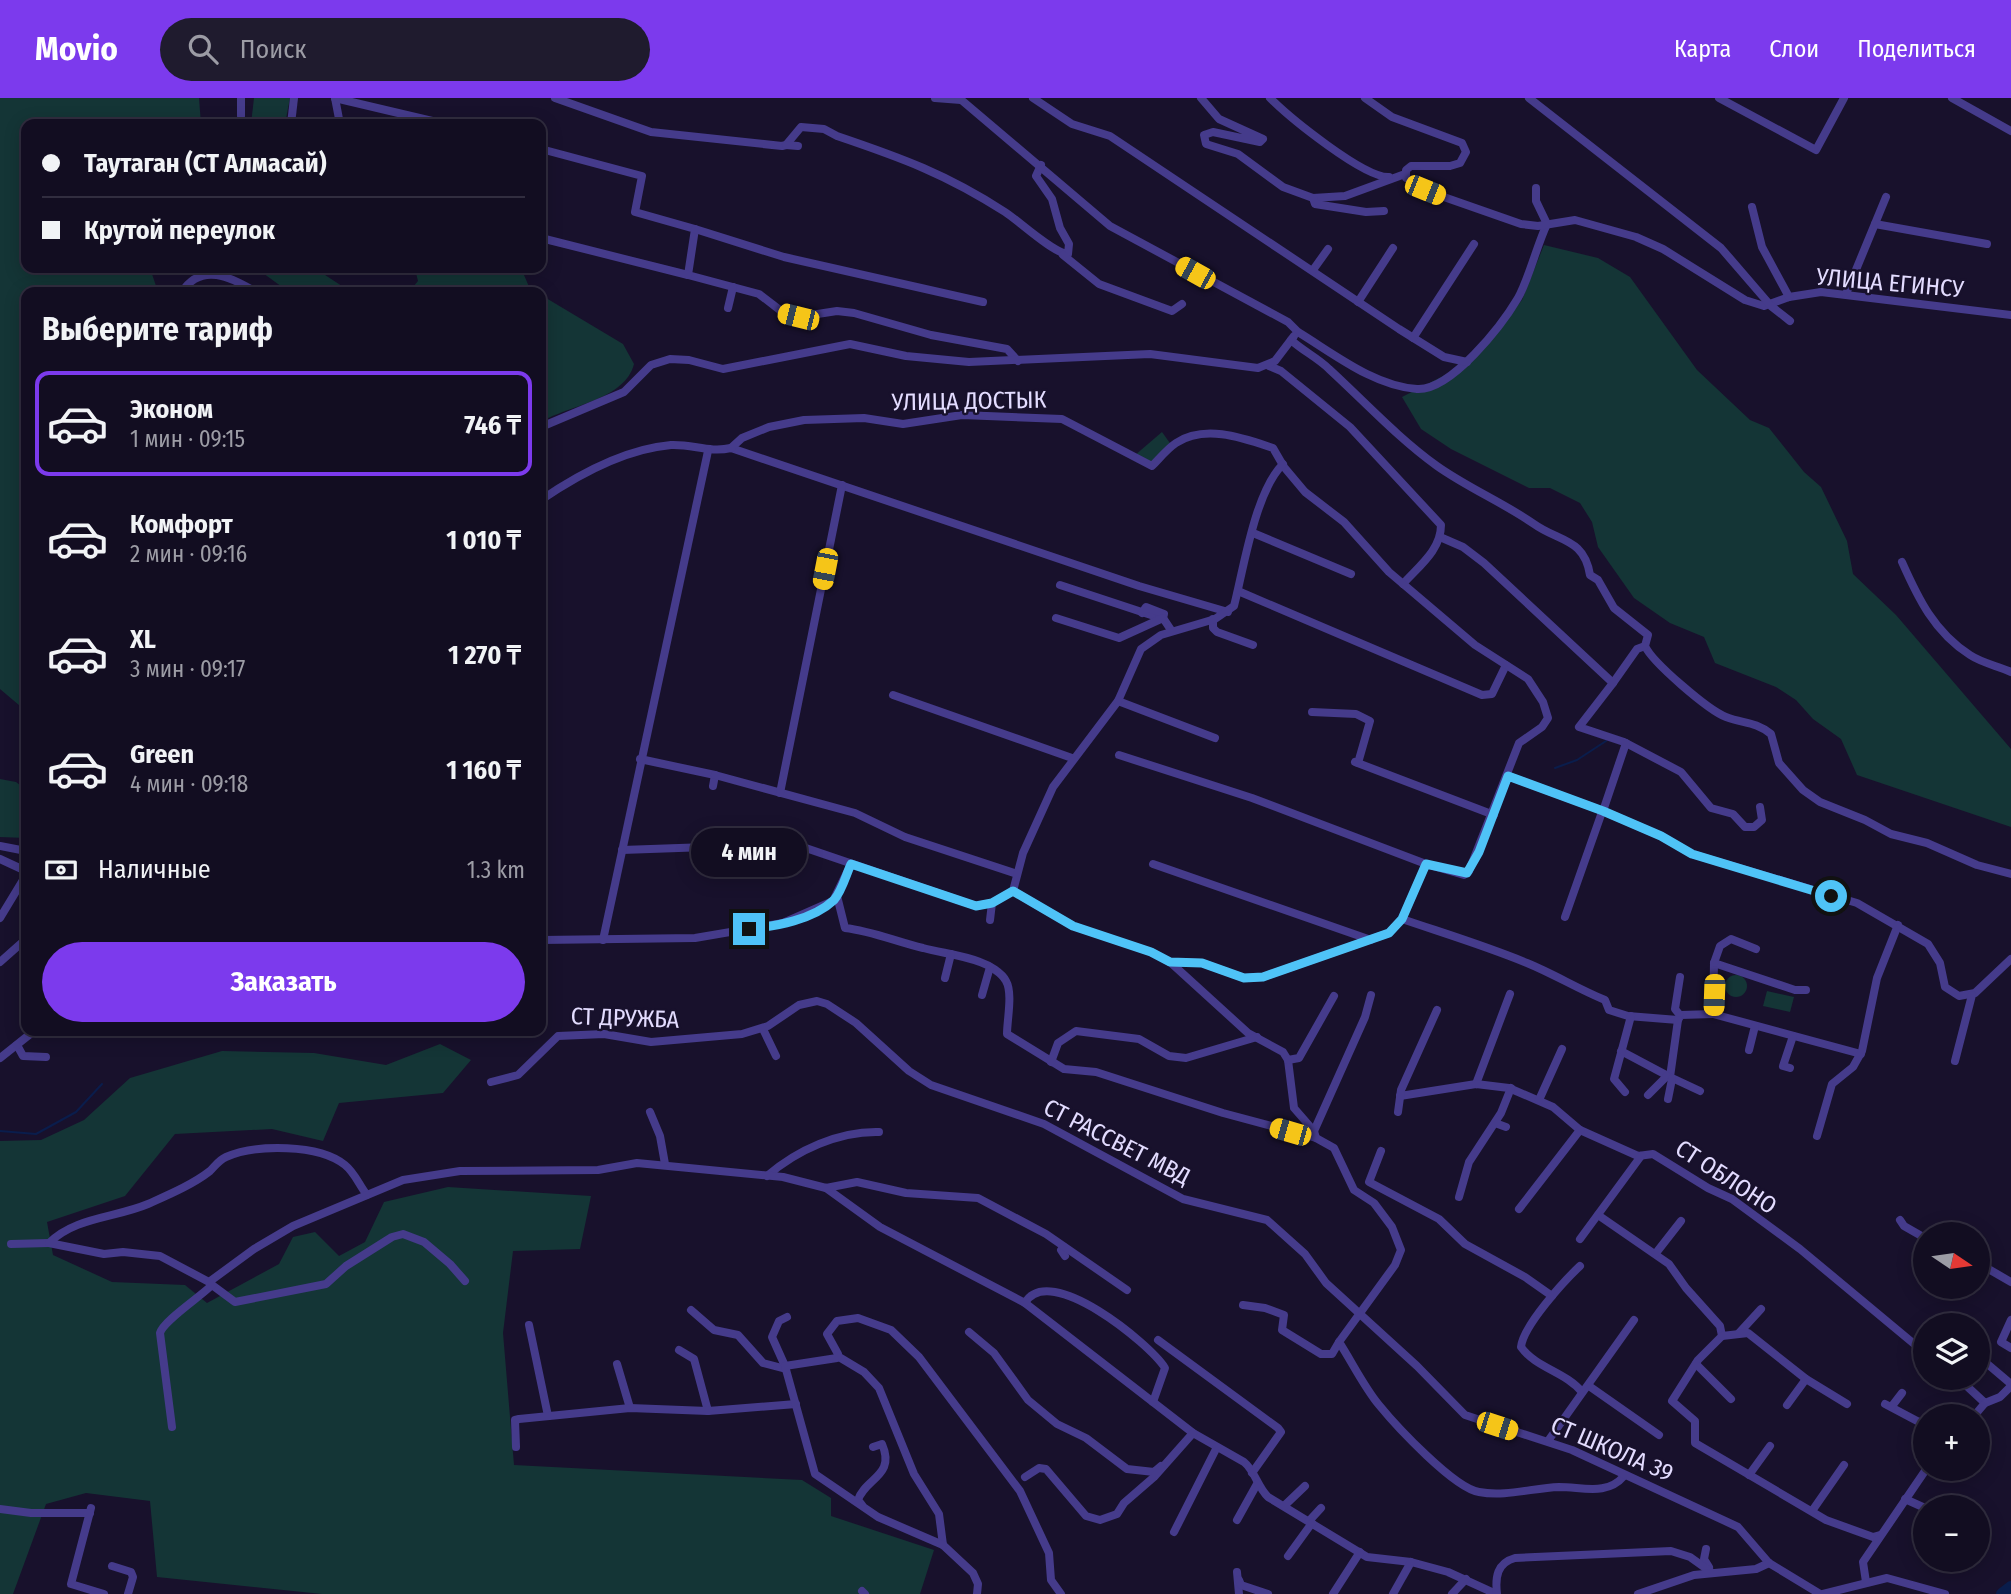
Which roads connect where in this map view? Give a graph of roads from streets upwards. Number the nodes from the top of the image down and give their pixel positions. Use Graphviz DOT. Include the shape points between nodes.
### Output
graph roads {
  1 [pos="241,98"];
  2 [pos="294,98"];
  3 [pos="335,98"];
  4 [pos="555,98"];
  5 [pos="935,98"];
  6 [pos="1032,98"];
  7 [pos="1201,98"];
  8 [pos="1270,98"];
  9 [pos="1365,98"];
  10 [pos="1529,98"];
  11 [pos="1719,98"];
  12 [pos="1844,98"];
  13 [pos="1952,98"];
  14 [pos="960,99"];
  15 [pos="241,116"];
  16 [pos="292,119"];
  17 [pos="339,119"];
  18 [pos="424,119"];
  19 [pos="2011,131"];
  20 [pos="786,145"];
  21 [pos="798,146"];
  22 [pos="546,150"];
  23 [pos="1041,165"];
  24 [pos="1402,175"];
  25 [pos="1374,179"];
  26 [pos="1536,188"];
  27 [pos="1886,197"];
  28 [pos="1314,198"];
  29 [pos="1752,207"];
  30 [pos="1384,211"];
  31 [pos="1547,224"];
  32 [pos="1875,224"];
  33 [pos="695,229"];
  34 [pos="546,240"];
  35 [pos="557,243"];
  36 [pos="1474,244"];
  37 [pos="1987,244"];
  38 [pos="546,245"];
  39 [pos="1393,248"];
  40 [pos="1328,249"];
  41 [pos="1066,252"];
  42 [pos="1313,270"];
  43 [pos="193,273"];
  44 [pos="688,275"];
  45 [pos="195,277"];
  46 [pos="186,287"];
  47 [pos="245,287"];
  48 [pos="733,287"];
  49 [pos="1846,294"];
  50 [pos="1789,297"];
  51 [pos="983,302"];
  52 [pos="1358,302"];
  53 [pos="1182,304"];
  54 [pos="1771,306"];
  55 [pos="728,308"];
  56 [pos="2011,315"];
  57 [pos="1790,321"];
  58 [pos="1298,332"];
  59 [pos="1413,338"];
  60 [pos="1291,340"];
  61 [pos="1018,361"];
  62 [pos="1467,362"];
  63 [pos="1272,363"];
  64 [pos="546,425"];
  65 [pos="731,447"];
  66 [pos="708,451"];
  67 [pos="1283,464"];
  68 [pos="842,485"];
  69 [pos="546,497"];
  70 [pos="1253,533"];
  71 [pos="1440,537"];
  72 [pos="1902,562"];
  73 [pos="1351,574"];
  74 [pos="1403,584"];
  75 [pos="1060,585"];
  76 [pos="1238,591"];
  77 [pos="1228,612"];
  78 [pos="1056,618"];
  79 [pos="1163,618"];
  80 [pos="1213,619"];
  81 [pos="1171,630"];
  82 [pos="1254,646"];
  83 [pos="1644,646"];
  84 [pos="1506,664"];
  85 [pos="2011,672"];
  86 [pos="1613,683"];
  87 [pos="893,695"];
  88 [pos="1118,701"];
  89 [pos="1312,712"];
  90 [pos="1214,738"];
  91 [pos="1626,743"];
  92 [pos="1119,755"];
  93 [pos="1072,758"];
  94 [pos="640,760"];
  95 [pos="715,775"];
  96 [pos="1508,776"];
  97 [pos="713,786"];
  98 [pos="780,793"];
  99 [pos="1760,807"];
  100 [pos="1602,811"];
  101 [pos="1493,815"];
  102 [pos="0,846"];
  103 [pos="21,850"];
  104 [pos="622,850"];
  105 [pos="0,859"];
  106 [pos="851,864"];
  107 [pos="1153,864"];
  108 [pos="1426,864"];
  109 [pos="21,870"];
  110 [pos="1017,874"];
  111 [pos="2011,874"];
  112 [pos="21,882"];
  113 [pos="1013,891"];
  114 [pos="837,896"];
  115 [pos="992,903"];
  116 [pos="1565,917"];
  117 [pos="0,918"];
  118 [pos="1402,919"];
  119 [pos="990,920"];
  120 [pos="1898,925"];
  121 [pos="546,940"];
  122 [pos="603,940"];
  123 [pos="1371,940"];
  124 [pos="21,943"];
  125 [pos="1756,949"];
  126 [pos="951,954"];
  127 [pos="2011,959"];
  128 [pos="0,962"];
  129 [pos="1170,962"];
  130 [pos="1714,963"];
  131 [pos="990,967"];
  132 [pos="1680,977"];
  133 [pos="945,978"];
  134 [pos="1806,990"];
  135 [pos="1678,992"];
  136 [pos="1510,994"];
  137 [pos="982,995"];
  138 [pos="1371,995"];
  139 [pos="1972,995"];
  140 [pos="1334,996"];
  141 [pos="1437,1010"];
  142 [pos="1713,1014"];
  143 [pos="1631,1016"];
  144 [pos="1681,1016"];
  145 [pos="1755,1026"];
  146 [pos="763,1029"];
  147 [pos="28,1036"];
  148 [pos="1793,1036"];
  149 [pos="1257,1037"];
  150 [pos="17,1045"];
  151 [pos="1562,1049"];
  152 [pos="1749,1050"];
  153 [pos="1621,1051"];
  154 [pos="1861,1054"];
  155 [pos="776,1056"];
  156 [pos="46,1057"];
  157 [pos="0,1058"];
  158 [pos="1287,1060"];
  159 [pos="1955,1061"];
  160 [pos="1051,1062"];
  161 [pos="1784,1069"];
  162 [pos="909,1071"];
  163 [pos="1670,1077"];
  164 [pos="491,1082"];
  165 [pos="1476,1084"];
  166 [pos="1511,1088"];
  167 [pos="1700,1091"];
  168 [pos="1625,1092"];
  169 [pos="1400,1096"];
  170 [pos="1648,1096"];
  171 [pos="1668,1099"];
  172 [pos="1539,1100"];
  173 [pos="650,1112"];
  174 [pos="1398,1112"];
  175 [pos="1495,1123"];
  176 [pos="1506,1127"];
  177 [pos="1580,1130"];
  178 [pos="879,1132"];
  179 [pos="1315,1134"];
  180 [pos="1817,1136"];
  181 [pos="1381,1151"];
  182 [pos="1641,1156"];
  183 [pos="665,1164"];
  184 [pos="767,1176"];
  185 [pos="826,1188"];
  186 [pos="368,1195"];
  187 [pos="1459,1197"];
  188 [pos="1519,1209"];
  189 [pos="1598,1215"];
  190 [pos="1900,1220"];
  191 [pos="1681,1221"];
  192 [pos="1913,1231"];
  193 [pos="1580,1239"];
  194 [pos="49,1243"];
  195 [pos="11,1244"];
  196 [pos="1657,1253"];
  197 [pos="1580,1266"];
  198 [pos="1990,1270"];
  199 [pos="465,1281"];
  200 [pos="2011,1282"];
  201 [pos="211,1284"];
  202 [pos="1127,1290"];
  203 [pos="1552,1296"];
  204 [pos="1026,1303"];
  205 [pos="1243,1305"];
  206 [pos="1761,1308"];
  207 [pos="691,1310"];
  208 [pos="1359,1313"];
  209 [pos="787,1317"];
  210 [pos="1634,1320"];
  211 [pos="2011,1320"];
  212 [pos="529,1325"];
  213 [pos="969,1332"];
  214 [pos="1739,1333"];
  215 [pos="1722,1336"];
  216 [pos="1157,1340"];
  217 [pos="1339,1342"];
  218 [pos="1913,1343"];
  219 [pos="2011,1348"];
  220 [pos="678,1350"];
  221 [pos="839,1357"];
  222 [pos="617,1364"];
  223 [pos="1696,1364"];
  224 [pos="1990,1367"];
  225 [pos="786,1368"];
  226 [pos="1806,1380"];
  227 [pos="2009,1385"];
  228 [pos="1586,1389"];
  229 [pos="1971,1390"];
  230 [pos="1902,1393"];
  231 [pos="1731,1399"];
  232 [pos="1153,1402"];
  233 [pos="1985,1403"];
  234 [pos="796,1404"];
  235 [pos="1847,1404"];
  236 [pos="1787,1405"];
  237 [pos="630,1408"];
  238 [pos="708,1411"];
  239 [pos="548,1416"];
  240 [pos="1913,1419"];
  241 [pos="172,1427"];
  242 [pos="1193,1433"];
  243 [pos="1659,1435"];
  244 [pos="1548,1441"];
  245 [pos="1770,1446"];
  246 [pos="516,1447"];
  247 [pos="873,1447"];
  248 [pos="1217,1447"];
  249 [pos="1843,1465"];
  250 [pos="1161,1466"];
  251 [pos="1252,1472"];
  252 [pos="1749,1475"];
  253 [pos="1624,1476"];
  254 [pos="1025,1477"];
  255 [pos="1918,1481"];
  256 [pos="1257,1484"];
  257 [pos="1305,1486"];
  258 [pos="1905,1499"];
  259 [pos="1913,1503"];
  260 [pos="862,1505"];
  261 [pos="1284,1506"];
  262 [pos="1321,1508"];
  263 [pos="0,1509"];
  264 [pos="1812,1511"];
  265 [pos="1237,1520"];
  266 [pos="1310,1522"];
  267 [pos="1174,1532"];
  268 [pos="1880,1535"];
  269 [pos="943,1545"];
  270 [pos="1706,1549"];
  271 [pos="1360,1552"];
  272 [pos="1288,1556"];
  273 [pos="1411,1562"];
  274 [pos="1769,1563"];
  275 [pos="112,1566"];
  276 [pos="1714,1572"];
  277 [pos="1466,1579"];
  278 [pos="1866,1583"];
  279 [pos="1337,1593"];
  280 [pos="104,1594"];
  281 [pos="128,1594"];
  282 [pos="977,1594"];
  283 [pos="1061,1594"];
  284 [pos="1239,1594"];
  285 [pos="1268,1594"];
  286 [pos="1393,1594"];
  287 [pos="1452,1594"];
  288 [pos="1497,1594"];
  289 [pos="1638,1594"];
  290 [pos="1822,1594"];
  291 [pos="1945,1594"];
  1 -- 15 [label="street"];
  2 -- 16 [label="street"];
  3 -- 17 [label="street"];
  3 -- 18 [label="street"];
  4 -- 20 [label="street" via="651,132"];
  5 -- 14 [label="street"];
  6 -- 42 [label="street" via="1072,124 1110,136"];
  7 -- 28 [label="street" via="1219,118 1263,139 1259,142 1213,132 1204,135 1206,144 1238,154 1283,187"];
  8 -- 25 [label="street"];
  9 -- 24 [label="street" via="1392,117 1457,140 1464,147 1464,159 1456,166 1420,164"];
  10 -- 54 [label="street" via="1721,248"];
  11 -- 12 [label="street" via="1816,150"];
  13 -- 19 [label="street"];
  14 -- 23 [label="street"];
  20 -- 21 [label="street"];
  20 -- 41 [label="street" via="801,127 816,127 912,160 979,195"];
  22 -- 33 [label="street" via="640,174 643,182 635,212"];
  23 -- 41 [label="street" via="1036,176 1052,199"];
  23 -- 58 [label="street" via="1110,226 1288,322"];
  24 -- 25 [label="street"];
  24 -- 31 [label="street" via="1425,190 1485,213 1521,225"];
  25 -- 28 [label="street" via="1345,196"];
  26 -- 31 [label="street" via="1536,201"];
  27 -- 32 [label="street"];
  28 -- 30 [label="street" via="1315,204"];
  29 -- 50 [label="street" via="1762,247"];
  31 -- 54 [label="street" via="1575,220 1636,237 1664,249 1745,300"];
  31 -- 62 [label="street" via="1519,297"];
  32 -- 37 [label="street"];
  32 -- 49 [label="street"];
  33 -- 44 [label="street"];
  33 -- 51 [label="street" via="784,257"];
  34 -- 35 [label="street"];
  35 -- 38 [label="street"];
  35 -- 44 [label="street"];
  36 -- 59 [label="street"];
  39 -- 52 [label="street"];
  40 -- 42 [label="street"];
  41 -- 53 [label="street" via="1099,284 1172,312"];
  42 -- 52 [label="street"];
  43 -- 45 [label="street"];
  44 -- 48 [label="street"];
  45 -- 46 [label="street"];
  45 -- 47 [label="street" via="215,274"];
  48 -- 55 [label="street"];
  48 -- 61 [label="street" via="759,294 785,314 854,313 931,335 1007,349"];
  49 -- 50 [label="street, УЛИЦА ЕГИНСУ"];
  49 -- 56 [label="street, УЛИЦА ЕГИНСУ"];
  50 -- 54 [label="street, УЛИЦА ЕГИНСУ"];
  52 -- 59 [label="street"];
  54 -- 57 [label="street"];
  58 -- 60 [label="street"];
  58 -- 62 [label="street" via="1370,375 1406,387 1430,387"];
  59 -- 62 [label="street" via="1444,357"];
  60 -- 63 [label="street"];
  60 -- 83 [label="street" via="1433,463 1569,541 1582,553 1590,575 1598,580 1614,608 1648,635"];
  61 -- 63 [label="street" via="1150,354 1247,369"];
  61 -- 64 [label="street" via="924,358 850,344 723,369 670,359 651,365 624,392"];
  63 -- 71 [label="street" via="1350,427 1395,472 1441,525"];
  65 -- 66 [label="street"];
  65 -- 67 [label="street, УЛИЦА ДОСТЫК" via="765,429 799,421 864,418 903,424 962,415 1062,419 1152,466 1177,442 1222,433 1273,447"];
  65 -- 68 [label="street"];
  66 -- 69 [label="street" via="674,445 634,452"];
  66 -- 94 [label="street"];
  67 -- 70 [label="street" via="1272,476"];
  67 -- 74 [label="street, УЛИЦА ДОСТЫК" via="1306,492 1344,522"];
  68 -- 77 [label="street"];
  68 -- 98 [label="street"];
  70 -- 73 [label="street"];
  70 -- 76 [label="street"];
  71 -- 74 [label="street"];
  71 -- 86 [label="street" via="1484,563"];
  72 -- 85 [label="street" via="1936,626 1971,656"];
  74 -- 84 [label="street, УЛИЦА ДОСТЫК" via="1475,645"];
  75 -- 79 [label="street"];
  76 -- 77 [label="street"];
  76 -- 84 [label="street" via="1482,695 1492,694"];
  77 -- 80 [label="street"];
  78 -- 79 [label="street" via="1119,638"];
  79 -- 81 [label="street"];
  80 -- 81 [label="street"];
  80 -- 82 [label="street" via="1217,632"];
  81 -- 88 [label="street" via="1141,649"];
  83 -- 86 [label="street"];
  83 -- 111 [label="street" via="1653,660 1725,717 1746,720 1771,734 1776,758 1814,798 1891,834"];
  84 -- 96 [label="street, УЛИЦА ДОСТЫК" via="1532,684 1548,718 1519,743"];
  86 -- 91 [label="street" via="1579,727"];
  87 -- 93 [label="street"];
  88 -- 90 [label="street"];
  88 -- 93 [label="street"];
  89 -- 101 [label="street" via="1356,714 1370,721 1357,762"];
  91 -- 99 [label="street" via="1681,772 1711,808 1733,814 1745,827 1760,822"];
  91 -- 100 [label="street"];
  92 -- 108 [label="street" via="1252,798"];
  93 -- 110 [label="street" via="1044,806"];
  94 -- 95 [label="street"];
  94 -- 104 [label="street"];
  95 -- 97 [label="street"];
  95 -- 98 [label="street"];
  96 -- 100 [label="street"];
  96 -- 101 [label="street"];
  98 -- 110 [label="street" via="855,813 905,837"];
  100 -- 116 [label="street"];
  100 -- 120 [label="street" via="1692,854 1857,903"];
  101 -- 108 [label="street" via="1467,873"];
  102 -- 103 [label="street"];
  104 -- 106 [label="street" via="786,843"];
  104 -- 122 [label="street"];
  105 -- 109 [label="street"];
  106 -- 114 [label="street"];
  106 -- 115 [label="street" via="976,906"];
  107 -- 123 [label="street"];
  108 -- 118 [label="street"];
  110 -- 113 [label="street"];
  112 -- 117 [label="street"];
  113 -- 115 [label="street"];
  113 -- 129 [label="street" via="1073,926"];
  114 -- 122 [label="street" via="806,915 761,927 704,937"];
  114 -- 126 [label="street" via="845,928"];
  115 -- 119 [label="street"];
  118 -- 123 [label="street" via="1389,933"];
  118 -- 143 [label="street" via="1537,967 1605,1000 1609,1010"];
  120 -- 139 [label="street" via="1933,950 1949,991"];
  120 -- 154 [label="street" via="1877,978"];
  121 -- 122 [label="street"];
  123 -- 129 [label="street" via="1253,978 1202,963"];
  124 -- 128 [label="street"];
  125 -- 130 [label="street" via="1731,939 1720,946"];
  126 -- 131 [label="street"];
  126 -- 133 [label="street"];
  127 -- 139 [label="street"];
  129 -- 149 [label="street"];
  130 -- 134 [label="street"];
  130 -- 142 [label="street"];
  131 -- 137 [label="street"];
  131 -- 160 [label="street" via="1007,981 1006,1034"];
  132 -- 135 [label="street"];
  135 -- 144 [label="street" via="1684,1004"];
  135 -- 144 [label="street" via="1675,1009"];
  136 -- 165 [label="street"];
  138 -- 179 [label="street"];
  139 -- 159 [label="street"];
  140 -- 158 [label="street" via="1299,1058"];
  141 -- 169 [label="street"];
  142 -- 144 [label="street"];
  142 -- 145 [label="street"];
  143 -- 144 [label="street"];
  143 -- 153 [label="street"];
  144 -- 163 [label="street"];
  145 -- 148 [label="street"];
  145 -- 152 [label="street"];
  146 -- 155 [label="street"];
  146 -- 162 [label="street, СТ ДРУЖБА" via="799,1005 817,1001 856,1023"];
  146 -- 164 [label="street, СТ ДРУЖБА" via="651,1042 604,1034 565,1034 518,1075"];
  147 -- 150 [label="street"];
  148 -- 154 [label="street"];
  148 -- 161 [label="street"];
  149 -- 158 [label="street" via="1276,1046"];
  149 -- 160 [label="street" via="1186,1058 1169,1056 1139,1039 1076,1031 1058,1043"];
  150 -- 156 [label="street" via="23,1056"];
  150 -- 157 [label="street"];
  151 -- 172 [label="street"];
  153 -- 163 [label="street"];
  153 -- 168 [label="street" via="1614,1079"];
  154 -- 180 [label="street" via="1853,1068 1832,1084"];
  158 -- 179 [label="street" via="1294,1108"];
  160 -- 179 [label="street" via="1223,1113"];
  162 -- 208 [label="street, СТ РАССВЕТ МВД" via="931,1085 1044,1124 1183,1199 1267,1220 1289,1237 1326,1283"];
  163 -- 167 [label="street"];
  163 -- 170 [label="street"];
  163 -- 171 [label="street"];
  165 -- 166 [label="street, СТ ОБЛОНО"];
  165 -- 169 [label="street, СТ ОБЛОНО"];
  166 -- 172 [label="street, СТ ОБЛОНО"];
  166 -- 175 [label="street"];
  169 -- 174 [label="street"];
  172 -- 177 [label="street, СТ ОБЛОНО"];
  173 -- 183 [label="street"];
  175 -- 176 [label="street"];
  175 -- 187 [label="street" via="1469,1162"];
  177 -- 182 [label="street, СТ ОБЛОНО"];
  177 -- 188 [label="street"];
  178 -- 184 [label="street" via="861,1132 824,1143 789,1158"];
  179 -- 208 [label="street" via="1334,1148 1354,1190 1374,1203 1400,1245 1395,1265"];
  181 -- 203 [label="street" via="1369,1182 1439,1219 1465,1244"];
  182 -- 189 [label="street"];
  182 -- 218 [label="street, СТ ОБЛОНО" via="1653,1154 1732,1199"];
  183 -- 184 [label="street"];
  183 -- 186 [label="street" via="433,1173"];
  184 -- 185 [label="street"];
  185 -- 202 [label="street" via="857,1182 906,1193 978,1198 1006,1211"];
  185 -- 204 [label="street" via="880,1227"];
  186 -- 194 [label="street" via="353,1174 331,1156 301,1148 240,1153 223,1158 192,1182 149,1204 67,1228"];
  186 -- 201 [label="street" via="270,1238"];
  189 -- 193 [label="street"];
  189 -- 196 [label="street"];
  190 -- 192 [label="street"];
  191 -- 196 [label="street"];
  194 -- 195 [label="street"];
  194 -- 201 [label="street" via="104,1254 160,1256"];
  196 -- 215 [label="street" via="1720,1326"];
  197 -- 203 [label="street"];
  198 -- 200 [label="street"];
  199 -- 201 [label="street" via="424,1242 402,1234 346,1266 326,1284 235,1302"];
  201 -- 241 [label="street" via="162,1326"];
  203 -- 228 [label="street" via="1521,1347 1537,1362"];
  204 -- 232 [label="street"];
  204 -- 232 [label="street" via="1032,1294 1044,1291 1074,1296 1101,1312 1165,1368"];
  205 -- 217 [label="street" via="1284,1315 1282,1330 1321,1354 1332,1354"];
  206 -- 214 [label="street"];
  207 -- 225 [label="street" via="714,1330 738,1335 763,1363"];
  208 -- 217 [label="street"];
  208 -- 244 [label="street, СТ ШКОЛА 39" via="1465,1415"];
  209 -- 225 [label="street" via="779,1321 772,1337"];
  210 -- 228 [label="street"];
  211 -- 219 [label="street" via="2001,1342"];
  212 -- 239 [label="street"];
  213 -- 250 [label="street" via="994,1353 1028,1400 1057,1424 1086,1438 1127,1469 1154,1472"];
  214 -- 215 [label="street"];
  214 -- 226 [label="street" via="1748,1333"];
  215 -- 223 [label="street"];
  216 -- 251 [label="street" via="1278,1429 1280,1435"];
  217 -- 253 [label="street" via="1378,1405 1419,1447 1472,1490 1605,1489"];
  220 -- 238 [label="street" via="694,1359"];
  221 -- 225 [label="street"];
  221 -- 269 [label="street" via="879,1388 914,1474 939,1514"];
  221 -- 283 [label="street" via="828,1329 846,1318 858,1318 891,1330 919,1357 1013,1481 1049,1553 1051,1580"];
  222 -- 237 [label="street"];
  223 -- 231 [label="street"];
  223 -- 252 [label="street" via="1672,1401 1695,1421 1698,1446"];
  224 -- 227 [label="street"];
  225 -- 234 [label="street"];
  226 -- 235 [label="street"];
  226 -- 236 [label="street"];
  227 -- 233 [label="street" via="1995,1401"];
  228 -- 243 [label="street"];
  228 -- 244 [label="street"];
  229 -- 233 [label="street"];
  230 -- 240 [label="street" via="1888,1405"];
  232 -- 242 [label="street"];
  234 -- 238 [label="street"];
  234 -- 260 [label="street" via="817,1479"];
  237 -- 238 [label="street"];
  237 -- 239 [label="street"];
  239 -- 246 [label="street" via="515,1420"];
  242 -- 248 [label="street"];
  242 -- 250 [label="street"];
  244 -- 253 [label="street, СТ ШКОЛА 39"];
  245 -- 252 [label="street"];
  247 -- 260 [label="street" via="882,1444 886,1457 877,1480 860,1494"];
  248 -- 251 [label="street"];
  248 -- 267 [label="street"];
  249 -- 264 [label="street"];
  250 -- 254 [label="street" via="1117,1514 1100,1520 1086,1516 1049,1471 1039,1468"];
  251 -- 256 [label="street"];
  252 -- 264 [label="street"];
  253 -- 274 [label="street, СТ ШКОЛА 39" via="1738,1527"];
  255 -- 258 [label="street"];
  256 -- 261 [label="street"];
  256 -- 265 [label="street"];
  257 -- 261 [label="street"];
  258 -- 259 [label="street"];
  258 -- 268 [label="street"];
  260 -- 269 [label="street" via="878,1517"];
  261 -- 266 [label="street"];
  262 -- 266 [label="street"];
  263 -- 280 [label="street" via="90,1511 71,1584"];
  264 -- 268 [label="street" via="1867,1535"];
  266 -- 271 [label="street"];
  266 -- 272 [label="street"];
  268 -- 278 [label="street" via="1863,1562"];
  269 -- 282 [label="street" via="973,1573"];
  270 -- 276 [label="street" via="1706,1566"];
  271 -- 273 [label="street" via="1372,1558"];
  271 -- 279 [label="street"];
  273 -- 277 [label="street"];
  273 -- 286 [label="street"];
  274 -- 276 [label="street" via="1756,1569"];
  274 -- 290 [label="street, СТ ШКОЛА 39"];
  275 -- 281 [label="street" via="128,1569 133,1577"];
  276 -- 288 [label="street" via="1671,1551 1515,1558 1499,1568"];
  276 -- 289 [label="street"];
  277 -- 287 [label="street"];
  277 -- 288 [label="street"];
  278 -- 290 [label="street"];
  278 -- 291 [label="street" via="1887,1578"];
  284 -- 285 [label="street" via="1238,1576 1241,1585"];
}
